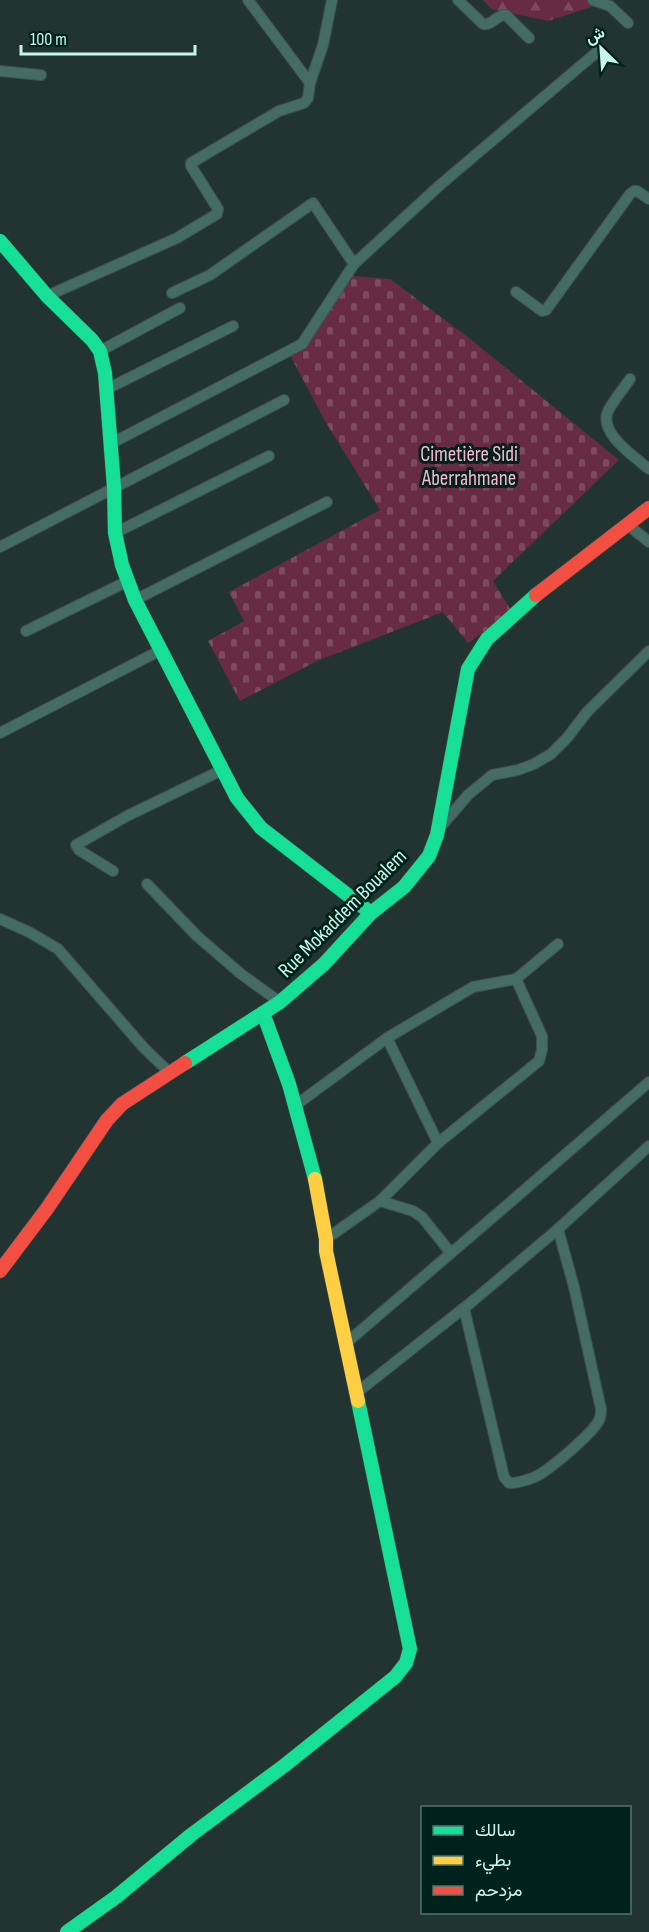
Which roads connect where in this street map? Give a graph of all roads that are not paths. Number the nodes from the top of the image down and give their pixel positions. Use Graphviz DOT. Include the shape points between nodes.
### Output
graph roads {
  1 [pos="248,0"];
  2 [pos="332,0"];
  3 [pos="458,0"];
  4 [pos="593,0"];
  5 [pos="627,23"];
  6 [pos="529,38"];
  7 [pos="597,52"];
  8 [pos="0,71"];
  9 [pos="41,75"];
  10 [pos="310,83"];
  11 [pos="649,199"];
  12 [pos="0,241"];
  13 [pos="354,264"];
  14 [pos="516,292"];
  15 [pos="172,293"];
  16 [pos="47,296"];
  17 [pos="180,308"];
  18 [pos="233,326"];
  19 [pos="100,351"];
  20 [pos="630,379"];
  21 [pos="107,389"];
  22 [pos="285,399"];
  23 [pos="111,443"];
  24 [pos="269,456"];
  25 [pos="649,469"];
  26 [pos="114,487"];
  27 [pos="327,502"];
  28 [pos="649,508"];
  29 [pos="628,525"];
  30 [pos="115,533"];
  31 [pos="649,542"];
  32 [pos="0,547"];
  33 [pos="128,581"];
  34 [pos="135,600"];
  35 [pos="26,631"];
  36 [pos="161,650"];
  37 [pos="649,651"];
  38 [pos="0,733"];
  39 [pos="222,770"];
  40 [pos="437,831"];
  41 [pos="113,871"];
  42 [pos="147,884"];
  43 [pos="371,913"];
  44 [pos="0,919"];
  45 [pos="558,944"];
  46 [pos="516,979"];
  47 [pos="280,1002"];
  48 [pos="263,1013"];
  49 [pos="387,1038"];
  50 [pos="171,1074"];
  51 [pos="649,1083"];
  52 [pos="296,1106"];
  53 [pos="438,1143"];
  54 [pos="649,1146"];
  55 [pos="380,1201"];
  56 [pos="558,1229"];
  57 [pos="326,1239"];
  58 [pos="450,1252"];
  59 [pos="0,1268"];
  60 [pos="464,1308"];
  61 [pos="345,1344"];
  62 [pos="355,1394"];
  63 [pos="67,1932"];
  1 -- 10 [label="street"];
  2 -- 10 [label="street"];
  3 -- 6 [label="street" via="483,24 506,15"];
  4 -- 5 [label="street" via="610,6"];
  7 -- 13 [label="street"];
  8 -- 9 [label="street"];
  10 -- 16 [label="street" via="304,102 279,111 191,163 218,209 217,214 177,238"];
  11 -- 14 [label="street" via="637,191 630,194 546,310"];
  12 -- 16 [label="street"];
  13 -- 15 [label="street" via="313,202 210,275"];
  13 -- 23 [label="street" via="302,344"];
  16 -- 19 [label="street"];
  17 -- 19 [label="street"];
  18 -- 21 [label="street"];
  19 -- 21 [label="street"];
  20 -- 25 [label="street" via="607,413 607,423 611,435"];
  21 -- 23 [label="street"];
  22 -- 26 [label="street"];
  23 -- 26 [label="street"];
  24 -- 30 [label="street"];
  26 -- 30 [label="street"];
  26 -- 32 [label="street"];
  27 -- 34 [label="street"];
  28 -- 29 [label="street, Rue Mokaddem Boualem"];
  29 -- 31 [label="street"];
  29 -- 40 [label="street, Rue Mokaddem Boualem" via="490,634 474,654 463,690"];
  30 -- 33 [label="street"];
  33 -- 34 [label="street"];
  33 -- 35 [label="street"];
  34 -- 36 [label="street"];
  36 -- 38 [label="street"];
  36 -- 39 [label="street"];
  37 -- 40 [label="street" via="551,753 518,770 492,775 468,795"];
  39 -- 41 [label="street" via="76,845"];
  39 -- 43 [label="street" via="237,798 261,828"];
  40 -- 43 [label="street, Rue Mokaddem Boualem" via="429,856 404,887"];
  42 -- 47 [label="street" via="197,936"];
  43 -- 47 [label="street, Rue Mokaddem Boualem" via="324,964"];
  44 -- 50 [label="street" via="58,949"];
  45 -- 46 [label="street"];
  46 -- 49 [label="street" via="473,987"];
  46 -- 53 [label="street" via="542,1036 539,1061"];
  47 -- 48 [label="street, Rue Mokaddem Boualem"];
  48 -- 50 [label="street, Rue Mokaddem Boualem"];
  48 -- 52 [label="street"];
  49 -- 52 [label="street"];
  49 -- 53 [label="street"];
  50 -- 59 [label="street, Rue Mokaddem Boualem" via="122,1104 107,1119 52,1201"];
  51 -- 58 [label="street"];
  52 -- 57 [label="street" via="314,1167"];
  53 -- 55 [label="street"];
  54 -- 56 [label="street"];
  55 -- 57 [label="street"];
  55 -- 58 [label="street" via="422,1217"];
  56 -- 60 [label="street"];
  56 -- 60 [label="street" via="601,1417 543,1473 516,1483 509,1483 504,1477"];
  57 -- 61 [label="street"];
  58 -- 61 [label="street"];
  60 -- 62 [label="street"];
  61 -- 62 [label="street"];
  62 -- 63 [label="street" via="407,1627 410,1649 406,1663 395,1677 355,1709"];
}
